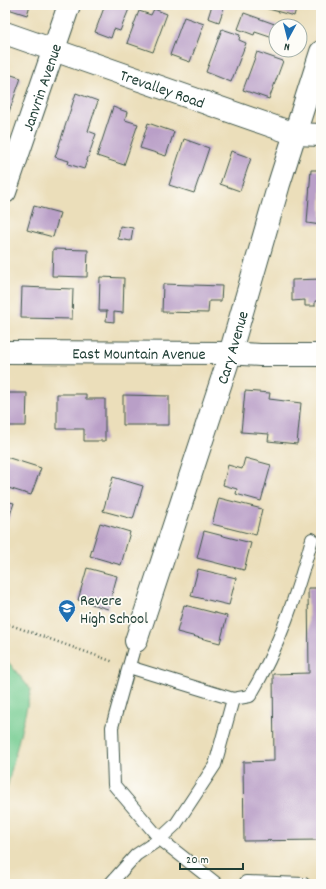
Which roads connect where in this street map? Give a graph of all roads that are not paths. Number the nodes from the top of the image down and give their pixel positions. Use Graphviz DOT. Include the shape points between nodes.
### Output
graph roads {
  1 [pos="69,5"];
  2 [pos="5,33"];
  3 [pos="54,51"];
  4 [pos="321,52"];
  5 [pos="295,134"];
  6 [pos="321,135"];
  7 [pos="5,192"];
  8 [pos="5,352"];
  9 [pos="230,353"];
  10 [pos="321,355"];
  11 [pos="312,539"];
  12 [pos="136,641"];
  13 [pos="129,667"];
  14 [pos="234,699"];
  15 [pos="160,839"];
  16 [pos="110,884"];
  17 [pos="217,884"];
  18 [pos="245,884"];
  19 [pos="304,884"];
  1 -- 3 [label="street, Janvrin Avenue"];
  2 -- 3 [label="street, Trevalley Road"];
  3 -- 5 [label="street, Trevalley Road"];
  3 -- 7 [label="street, Janvrin Avenue"];
  4 -- 5 [label="street, Cary Avenue"];
  5 -- 6 [label="street, Trevalley Road"];
  5 -- 9 [label="street, Cary Avenue"];
  8 -- 9 [label="street, East Mountain Avenue"];
  9 -- 10 [label="street, East Mountain Avenue"];
  9 -- 12 [label="street, Cary Avenue"];
  11 -- 14 [label="lane" via="301,578 279,637 260,678 250,696"];
  12 -- 13 [label="lane"];
  13 -- 14 [label="lane"];
  13 -- 15 [label="lane" via="112,727 114,785"];
  14 -- 15 [label="lane" via="215,765 176,824"];
  15 -- 16 [label="lane" via="136,855"];
  15 -- 17 [label="lane"];
  18 -- 19 [label="lane"];
}
